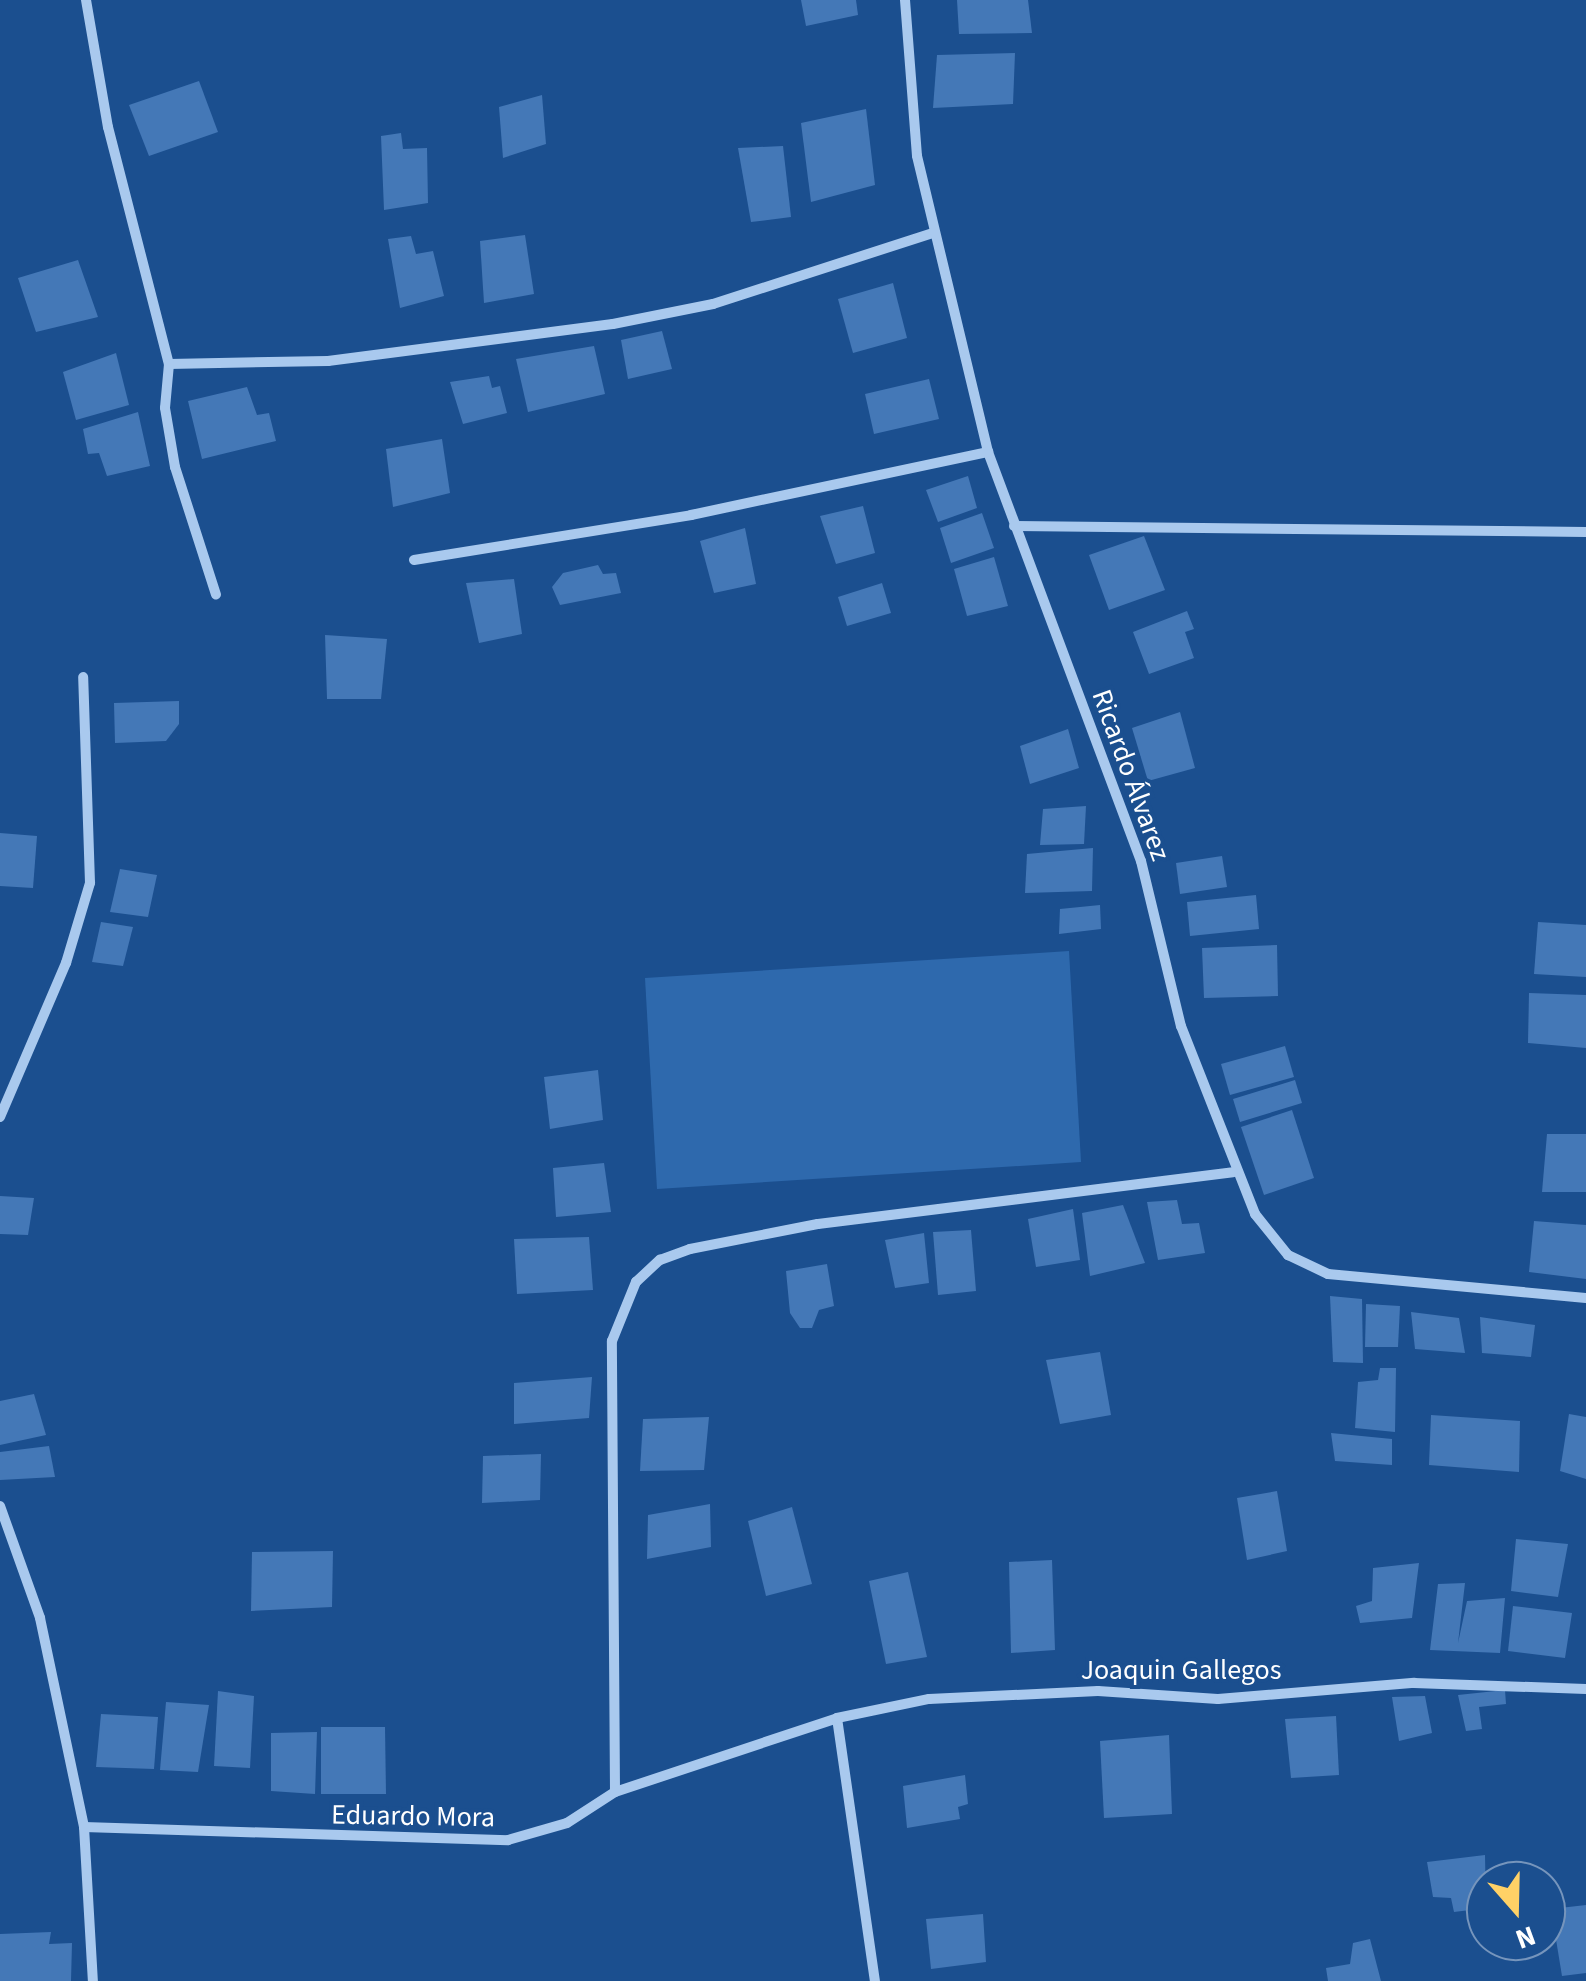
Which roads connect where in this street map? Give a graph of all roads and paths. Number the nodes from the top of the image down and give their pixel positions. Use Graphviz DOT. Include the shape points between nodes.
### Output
graph roads {
  1 [pos="86,0"];
  2 [pos="905,0"];
  3 [pos="933,233"];
  4 [pos="169,364"];
  5 [pos="988,452"];
  6 [pos="1014,526"];
  7 [pos="1586,532"];
  8 [pos="414,560"];
  9 [pos="216,596"];
  10 [pos="83,677"];
  11 [pos="0,1116"];
  12 [pos="1233,1172"];
  13 [pos="1586,1298"];
  14 [pos="0,1506"];
  15 [pos="1586,1688"];
  16 [pos="837,1718"];
  17 [pos="616,1792"];
  18 [pos="84,1827"];
  19 [pos="94,1981"];
  20 [pos="875,1981"];
  1 -- 4 [label="street" via="108,128"];
  2 -- 3 [label="street, Ricardo Álvarez" via="916,156"];
  3 -- 4 [label="street" via="713,304 612,324 328,360"];
  3 -- 5 [label="street, Ricardo Álvarez"];
  4 -- 9 [label="street" via="164,408 176,468"];
  5 -- 6 [label="street, Ricardo Álvarez"];
  5 -- 8 [label="street" via="692,515"];
  6 -- 7 [label="street"];
  6 -- 12 [label="street, Ricardo Álvarez" via="1141,860 1180,1026"];
  10 -- 11 [label="street" via="90,883 66,963"];
  12 -- 13 [label="street, Ricardo Álvarez" via="1273,1242 1317,1270"];
  12 -- 17 [label="street" via="818,1224 690,1249 660,1260 636,1282 612,1341"];
  14 -- 18 [label="street" via="40,1618"];
  15 -- 16 [label="street, Joaquin Gallegos" via="1414,1682 1218,1699 1098,1692 929,1700"];
  16 -- 17 [label="street, Eduardo Mora"];
  16 -- 20 [label="street"];
  17 -- 18 [label="street, Eduardo Mora" via="567,1823 508,1840"];
  18 -- 19 [label="street"];
}
